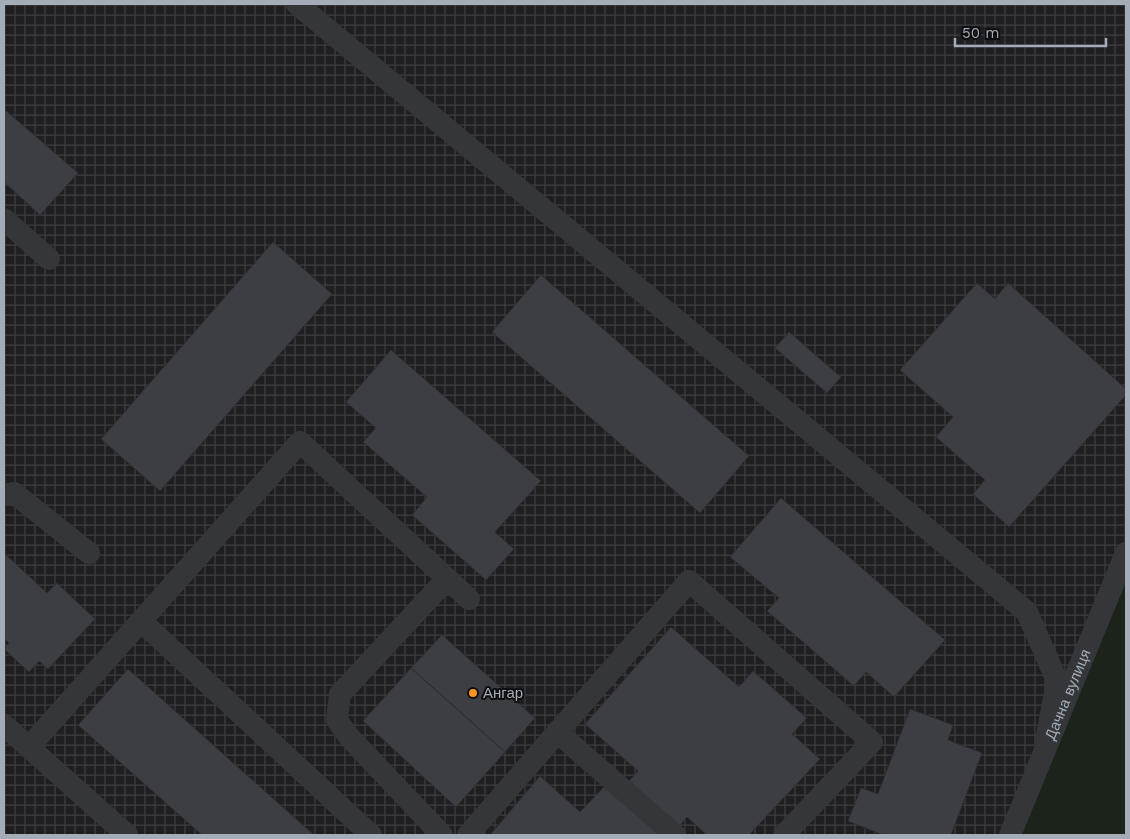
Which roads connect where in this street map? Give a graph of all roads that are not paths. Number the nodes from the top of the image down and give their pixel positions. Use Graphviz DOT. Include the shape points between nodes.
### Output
graph roads {
  1 [pos="297,4"];
  2 [pos="4,219"];
  3 [pos="49,259"];
  4 [pos="4,495"];
  5 [pos="89,553"];
  6 [pos="1126,553"];
  7 [pos="447,580"];
  8 [pos="469,599"];
  9 [pos="142,622"];
  10 [pos="4,725"];
  11 [pos="557,732"];
  12 [pos="29,747"];
  13 [pos="1045,747"];
  14 [pos="127,835"];
  15 [pos="371,835"];
  16 [pos="442,835"];
  17 [pos="468,835"];
  18 [pos="675,835"];
  19 [pos="784,835"];
  20 [pos="1010,835"];
  1 -- 13 [label="street" via="1027,612 1058,681"];
  2 -- 3 [label="street"];
  4 -- 5 [label="street" via="14,493"];
  6 -- 13 [label="street, Дачна вулиця"];
  7 -- 8 [label="street"];
  7 -- 9 [label="street" via="300,442"];
  7 -- 16 [label="street" via="340,694 337,720 349,737"];
  9 -- 12 [label="street"];
  9 -- 15 [label="street"];
  10 -- 12 [label="street"];
  11 -- 17 [label="street"];
  11 -- 18 [label="street"];
  11 -- 19 [label="street" via="689,582 872,742"];
  12 -- 14 [label="street"];
  13 -- 20 [label="street, Дачна вулиця"];
}
